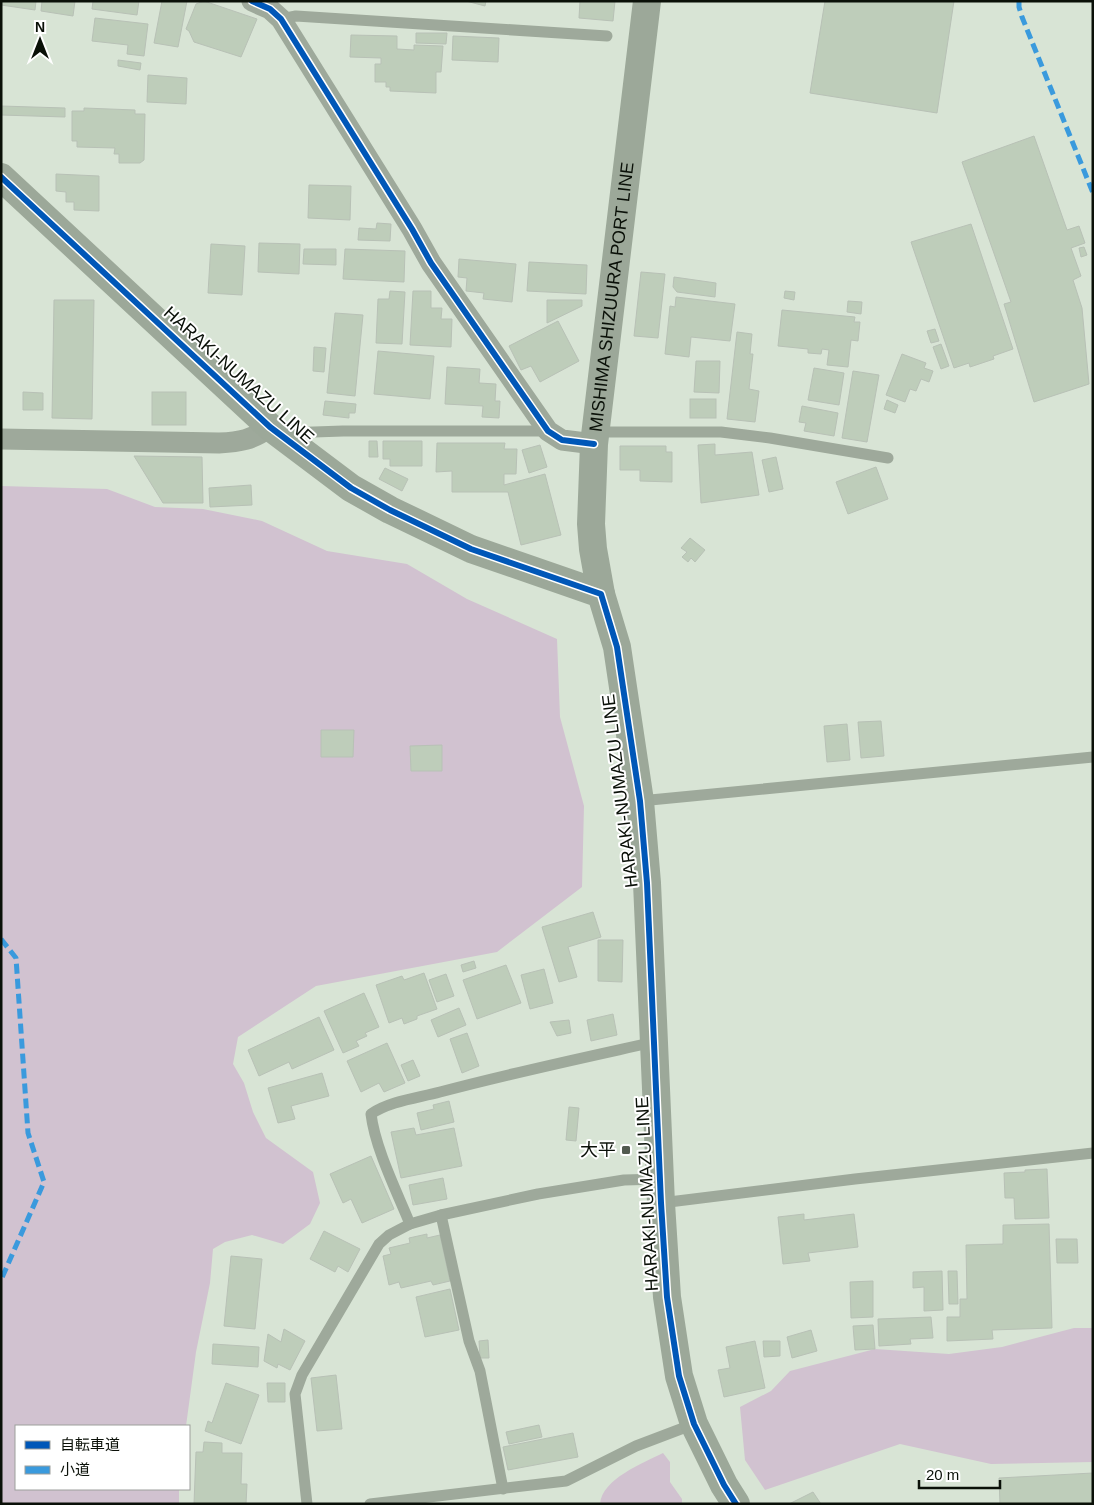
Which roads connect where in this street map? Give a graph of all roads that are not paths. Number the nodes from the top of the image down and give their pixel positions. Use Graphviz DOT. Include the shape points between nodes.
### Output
graph roads {
  1 [pos="252,1"];
  2 [pos="647,1"];
  3 [pos="281,19"];
  4 [pos="607,36"];
  5 [pos="1,177"];
  6 [pos="273,430"];
  7 [pos="548,431"];
  8 [pos="594,438"];
  9 [pos="1,439"];
  10 [pos="888,458"];
  11 [pos="601,594"];
  12 [pos="1093,757"];
  13 [pos="640,801"];
  14 [pos="654,1042"];
  15 [pos="1093,1153"];
  16 [pos="661,1191"];
  17 [pos="442,1215"];
  18 [pos="410,1224"];
  19 [pos="694,1424"];
  20 [pos="503,1489"];
  21 [pos="307,1504"];
  22 [pos="370,1504"];
  23 [pos="736,1504"];
  1 -- 3 [label="street" via="270,9"];
  2 -- 8 [label="main road, MISHIMA SHIZUURA PORT LINE"];
  3 -- 4 [label="lane" via="296,16"];
  3 -- 7 [label="street" via="431,263"];
  5 -- 6 [label="main road, HARAKI-NUMAZU LINE"];
  6 -- 7 [label="lane"];
  6 -- 9 [label="street" via="242,442 219,443"];
  6 -- 11 [label="main road, HARAKI-NUMAZU LINE" via="351,488 390,510 471,549"];
  7 -- 8 [label="street" via="562,440"];
  8 -- 10 [label="lane" via="721,432"];
  8 -- 11 [label="main road, MISHIMA SHIZUURA PORT LINE" via="591,524"];
  11 -- 13 [label="main road, HARAKI-NUMAZU LINE" via="617,647"];
  12 -- 13 [label="lane"];
  13 -- 14 [label="main road, HARAKI-NUMAZU LINE"];
  14 -- 16 [label="main road, HARAKI-NUMAZU LINE"];
  14 -- 18 [label="lane" via="452,1089 371,1114 388,1172"];
  15 -- 16 [label="lane" via="864,1178"];
  16 -- 17 [label="lane" via="614,1181"];
  16 -- 19 [label="main road, HARAKI-NUMAZU LINE" via="667,1297 679,1376"];
  17 -- 18 [label="lane"];
  17 -- 20 [label="lane" via="469,1341 480,1371"];
  18 -- 21 [label="lane" via="379,1244 302,1375 295,1394"];
  19 -- 20 [label="lane" via="636,1446 566,1481"];
  19 -- 23 [label="main road, HARAKI-NUMAZU LINE"];
  20 -- 22 [label="lane"];
}
